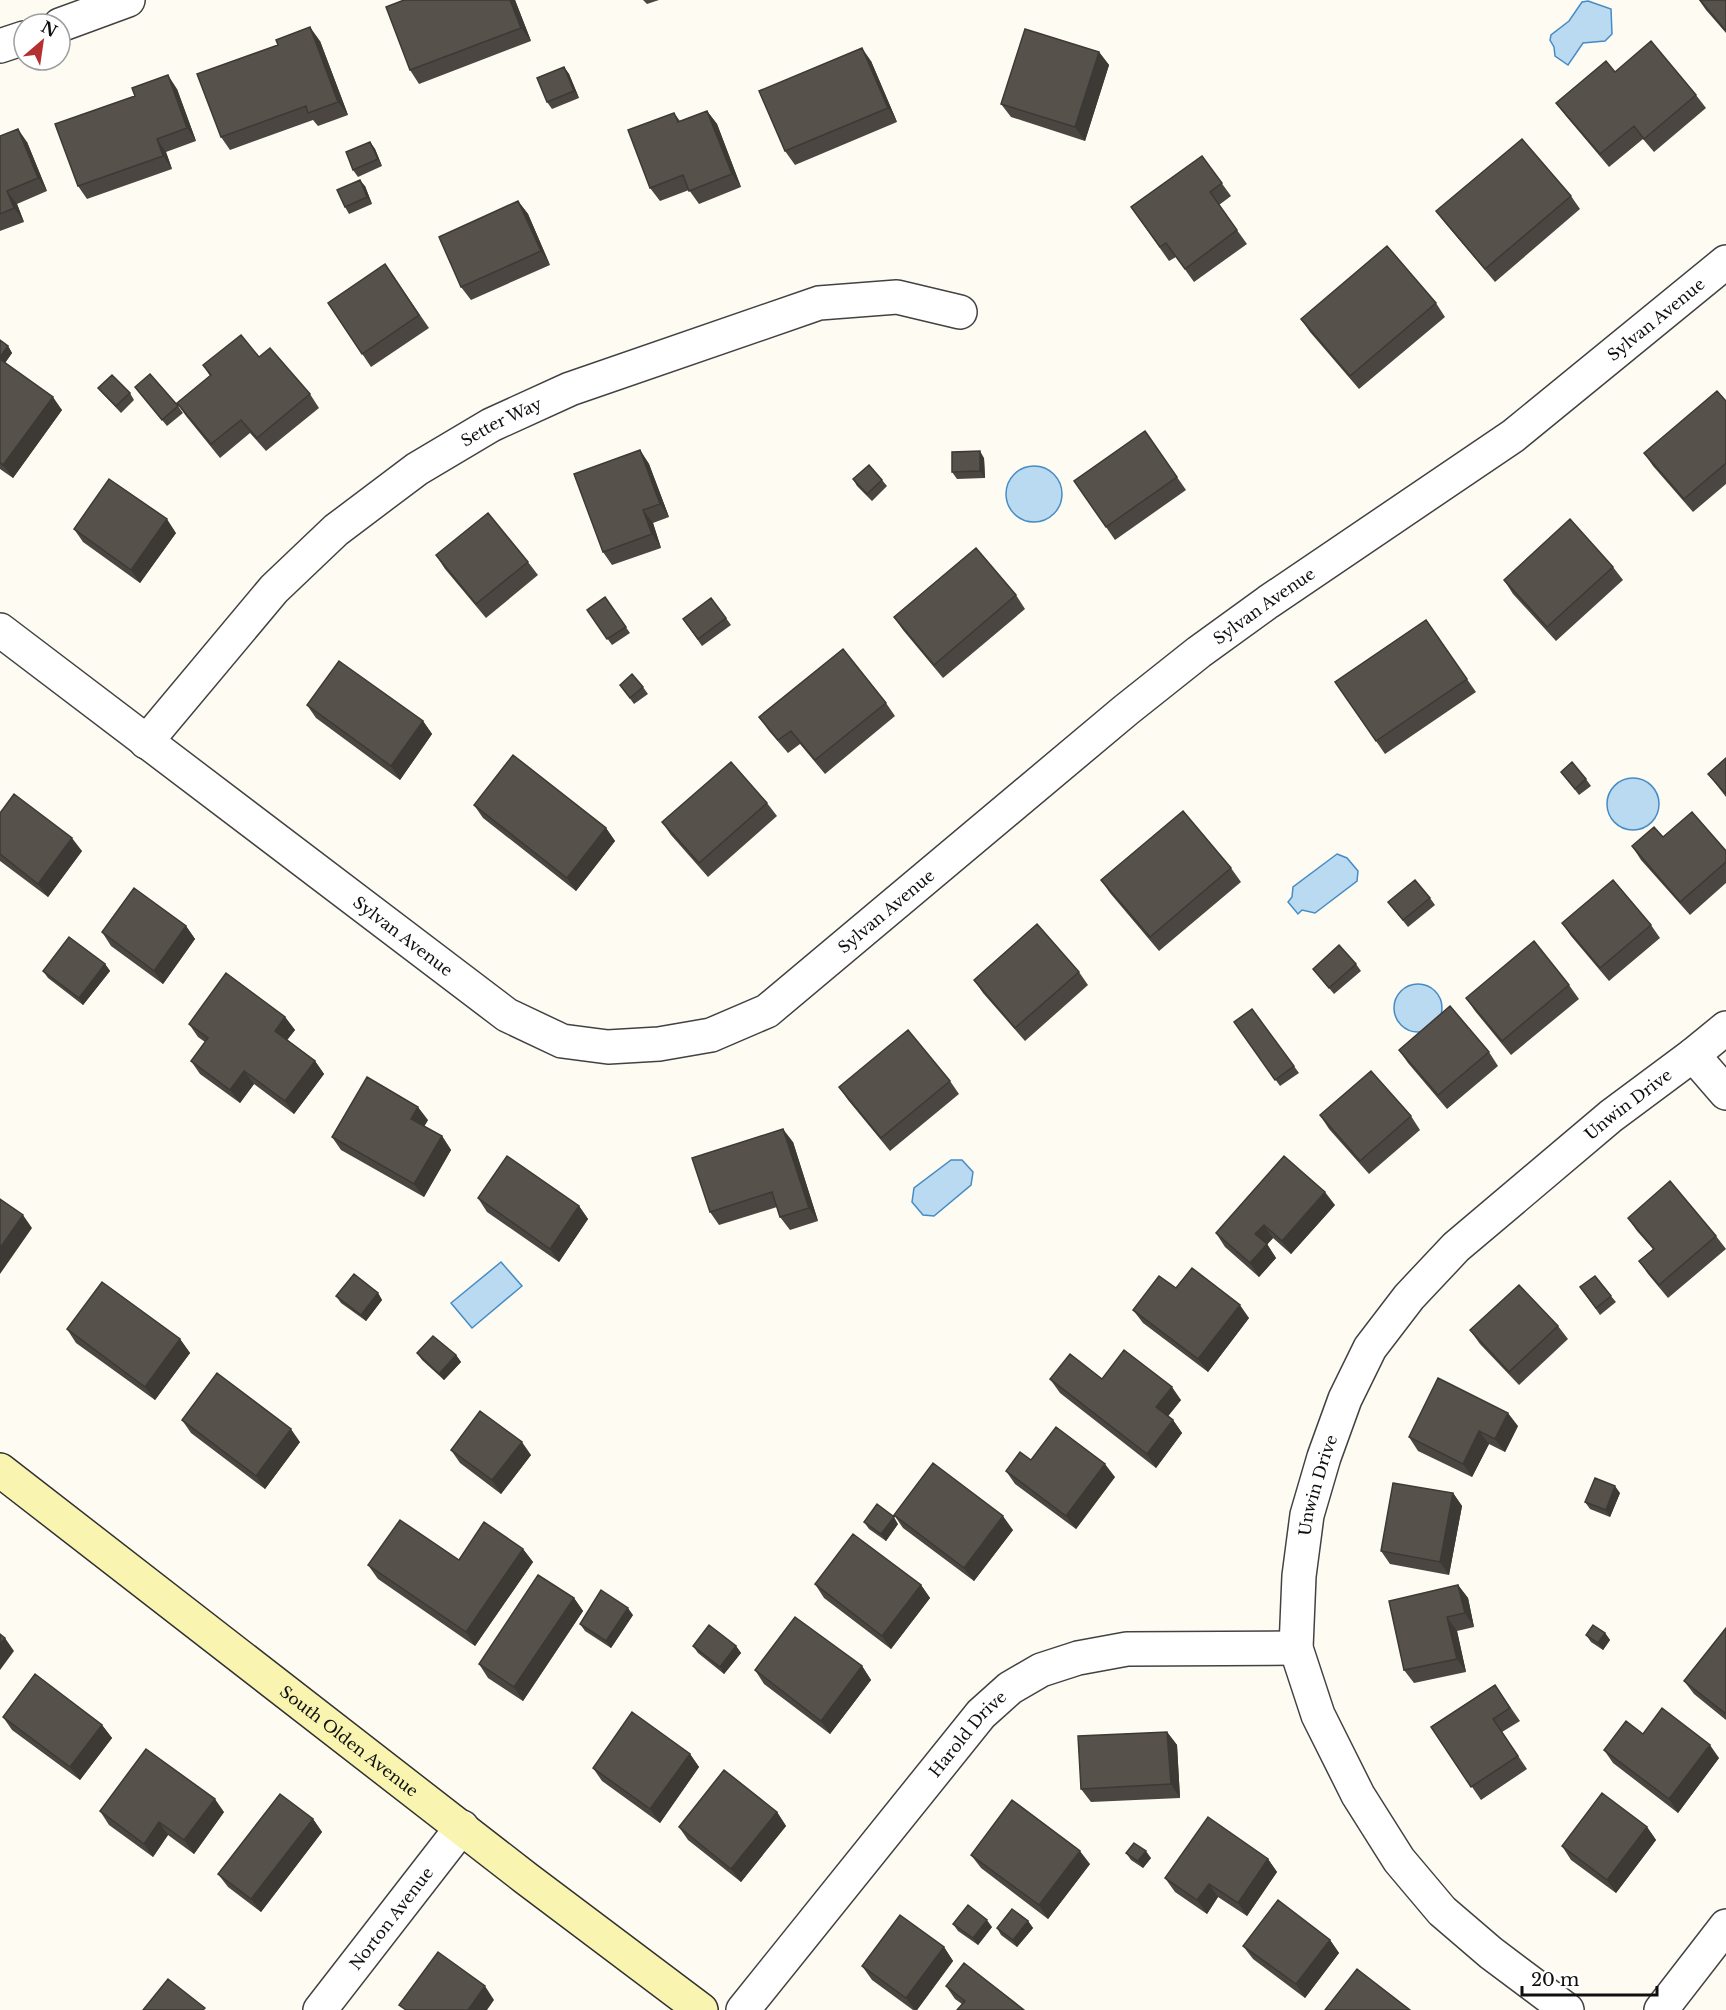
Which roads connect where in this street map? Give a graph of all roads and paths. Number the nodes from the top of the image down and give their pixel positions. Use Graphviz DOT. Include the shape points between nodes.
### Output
graph roads {
  1 [pos="128,0"];
  2 [pos="72,21"];
  3 [pos="1726,262"];
  4 [pos="960,312"];
  5 [pos="0,630"];
  6 [pos="146,742"];
  7 [pos="1726,1028"];
  8 [pos="1694,1055"];
  9 [pos="1726,1093"];
  10 [pos="0,1470"];
  11 [pos="1296,1648"];
  12 [pos="462,1827"];
  13 [pos="1726,1926"];
  14 [pos="320,2010"];
  15 [pos="701,2010"];
  16 [pos="743,2010"];
  17 [pos="1567,2010"];
  18 [pos="1661,2010"];
  1 -- 2 [label="street"];
  3 -- 6 [label="street, Sylvan Avenue" via="1513,436 1199,652 767,1011 711,1035 608,1047 562,1041 507,1015"];
  4 -- 6 [label="street, Setter Way" via="897,297 819,303 570,389 491,425 417,469 336,530 274,589"];
  5 -- 6 [label="street, Sylvan Avenue"];
  7 -- 8 [label="street, Unwin Drive"];
  8 -- 9 [label="street"];
  8 -- 11 [label="street, Unwin Drive" via="1611,1116 1455,1247 1370,1348 1345,1399 1307,1515"];
  10 -- 12 [label="main road, South Olden Avenue"];
  11 -- 16 [label="street, Harold Drive" via="1127,1649 1041,1670 1010,1688 981,1714"];
  11 -- 17 [label="street, Unwin Drive" via="1318,1715 1358,1795 1399,1860 1442,1911"];
  12 -- 14 [label="street, Norton Avenue"];
  12 -- 15 [label="main road, South Olden Avenue"];
  13 -- 18 [label="street"];
}
